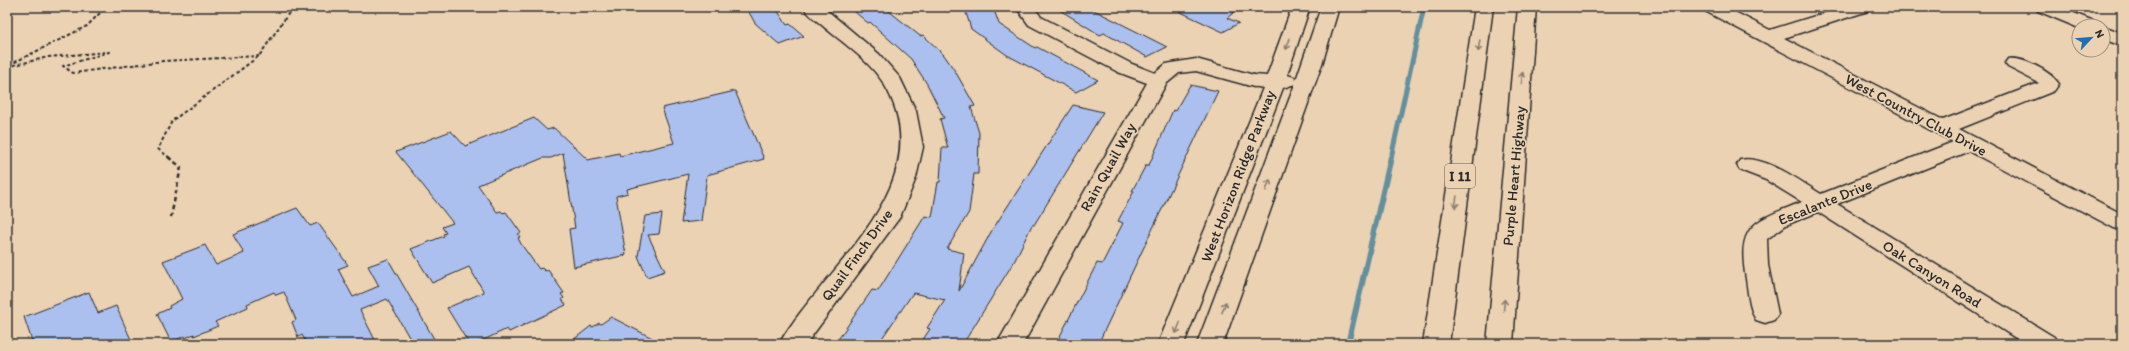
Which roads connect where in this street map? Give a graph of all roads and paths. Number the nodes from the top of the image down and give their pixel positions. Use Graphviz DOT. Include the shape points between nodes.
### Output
graph roads {
  1 [pos="106,7"];
  2 [pos="294,7"];
  3 [pos="812,7"];
  4 [pos="1025,7"];
  5 [pos="1301,7"];
  6 [pos="1330,7"];
  7 [pos="1484,7"];
  8 [pos="1527,7"];
  9 [pos="1711,7"];
  10 [pos="1862,7"];
  11 [pos="2044,7"];
  12 [pos="2071,18"];
  13 [pos="2111,35"];
  14 [pos="1768,37"];
  15 [pos="2122,40"];
  16 [pos="258,56"];
  17 [pos="1313,61"];
  18 [pos="2015,63"];
  19 [pos="7,66"];
  20 [pos="1158,81"];
  21 [pos="1266,87"];
  22 [pos="1942,128"];
  23 [pos="1970,143"];
  24 [pos="1748,165"];
  25 [pos="1819,204"];
  26 [pos="171,217"];
  27 [pos="2122,222"];
  28 [pos="1764,314"];
  29 [pos="792,344"];
  30 [pos="1010,344"];
  31 [pos="1172,344"];
  32 [pos="1210,344"];
  33 [pos="1436,344"];
  34 [pos="1500,344"];
  35 [pos="2045,344"];
  1 -- 19 [label="path" via="87,26"];
  2 -- 16 [label="path"];
  3 -- 29 [label="main road, Quail Finch Drive" via="872,58 893,82 906,111 912,147 905,178 888,218"];
  4 -- 20 [label="main road" via="1035,21 1125,68"];
  5 -- 21 [label="main road, West Horizon Ridge Parkway, one-way"];
  6 -- 17 [label="main road, West Horizon Ridge Parkway"];
  7 -- 33 [label="main road, I 11, one-way"];
  34 -- 8 [label="main road, Purple Heart Highway, one-way"];
  9 -- 14 [label="main road, West Country Club Drive"];
  10 -- 14 [label="main road"];
  11 -- 12 [label="main road"];
  13 -- 15 [label="main road"];
  14 -- 22 [label="main road, West Country Club Drive"];
  16 -- 19 [label="path" via="163,61 73,73 63,66 109,52 48,57"];
  16 -- 26 [label="path" via="172,121 158,149 181,167"];
  17 -- 21 [label="main road" via="1294,77"];
  32 -- 17 [label="main road, West Horizon Ridge Parkway, one-way"];
  18 -- 22 [label="main road" via="2046,80 2049,84 2047,87"];
  20 -- 21 [label="main road, Rain Quail Way" via="1173,68 1196,65"];
  20 -- 30 [label="main road, Rain Quail Way"];
  21 -- 31 [label="main road, West Horizon Ridge Parkway, one-way"];
  22 -- 23 [label="main road, West Country Club Drive"];
  23 -- 25 [label="main road, Escalante Drive"];
  23 -- 27 [label="main road, West Country Club Drive"];
  24 -- 25 [label="main road, Oak Canyon Road" via="1774,175"];
  25 -- 28 [label="main road, Escalante Drive" via="1778,220 1763,229 1755,240 1754,252"];
  25 -- 35 [label="main road, Oak Canyon Road"];
}
